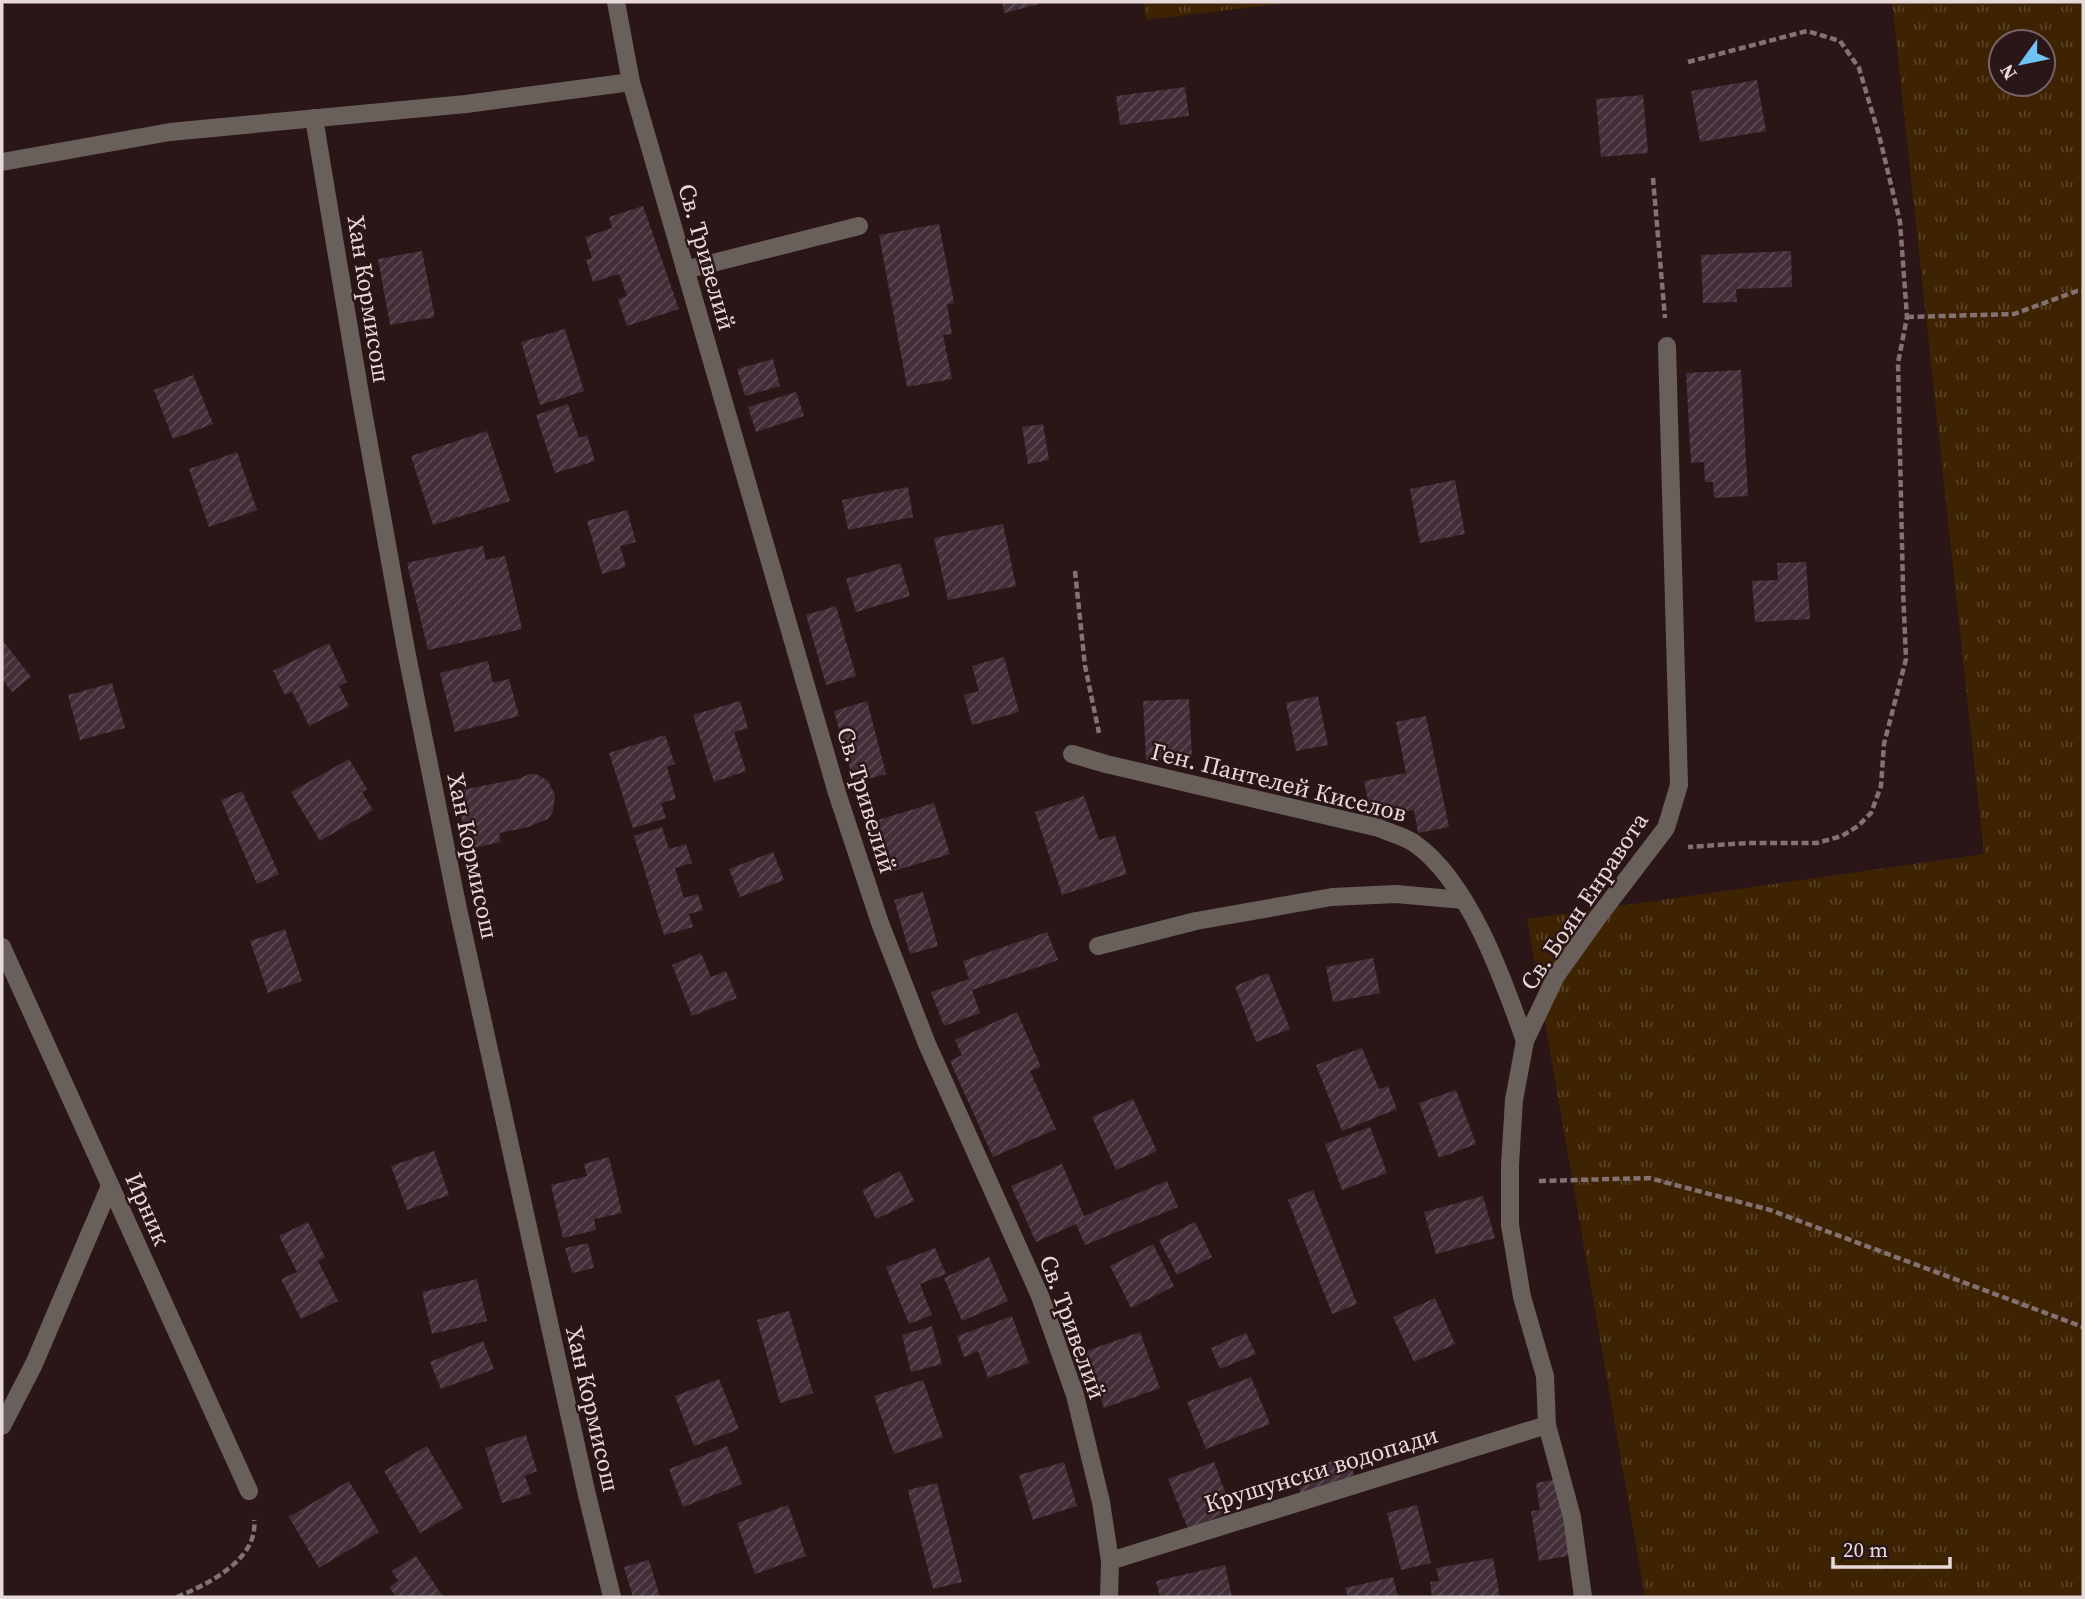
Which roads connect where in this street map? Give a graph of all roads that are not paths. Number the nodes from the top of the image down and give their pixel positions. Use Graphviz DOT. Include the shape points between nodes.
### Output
graph roads {
  1 [pos="615,2"];
  2 [pos="631,82"];
  3 [pos="314,118"];
  4 [pos="2,162"];
  5 [pos="859,226"];
  6 [pos="685,271"];
  7 [pos="1667,346"];
  8 [pos="1072,754"];
  9 [pos="1463,900"];
  10 [pos="1098,946"];
  11 [pos="2,947"];
  12 [pos="1525,1041"];
  13 [pos="110,1186"];
  14 [pos="1547,1425"];
  15 [pos="2,1426"];
  16 [pos="249,1491"];
  17 [pos="1110,1561"];
  18 [pos="612,1597"];
  19 [pos="1109,1597"];
  20 [pos="1583,1597"];
  1 -- 2 [label="street, Св. Тривелий"];
  2 -- 3 [label="street"];
  2 -- 6 [label="street, Св. Тривелий"];
  3 -- 4 [label="street" via="170,132"];
  3 -- 18 [label="street, Хан Кормисош" via="411,677 476,991"];
  5 -- 6 [label="street"];
  6 -- 17 [label="street, Св. Тривелий" via="837,793 927,1044 1040,1296 1075,1395"];
  7 -- 12 [label="street, Св. Боян Енравота" via="1679,786 1666,828 1556,976"];
  8 -- 9 [label="street, Ген. Пантелей Киселов" via="1366,825 1412,841 1441,866"];
  9 -- 10 [label="street" via="1396,894 1332,897"];
  9 -- 12 [label="street, Ген. Пантелей Киселов" via="1504,983"];
  11 -- 13 [label="street, Ирник"];
  12 -- 14 [label="street, Св. Боян Енравота" via="1514,1100 1510,1225 1522,1297 1545,1376"];
  13 -- 15 [label="street" via="34,1364"];
  13 -- 16 [label="street, Ирник"];
  14 -- 17 [label="street, Крушунски водопади"];
  14 -- 20 [label="street, Св. Боян Енравота" via="1572,1517"];
  17 -- 19 [label="street, Св. Тривелий"];
}
